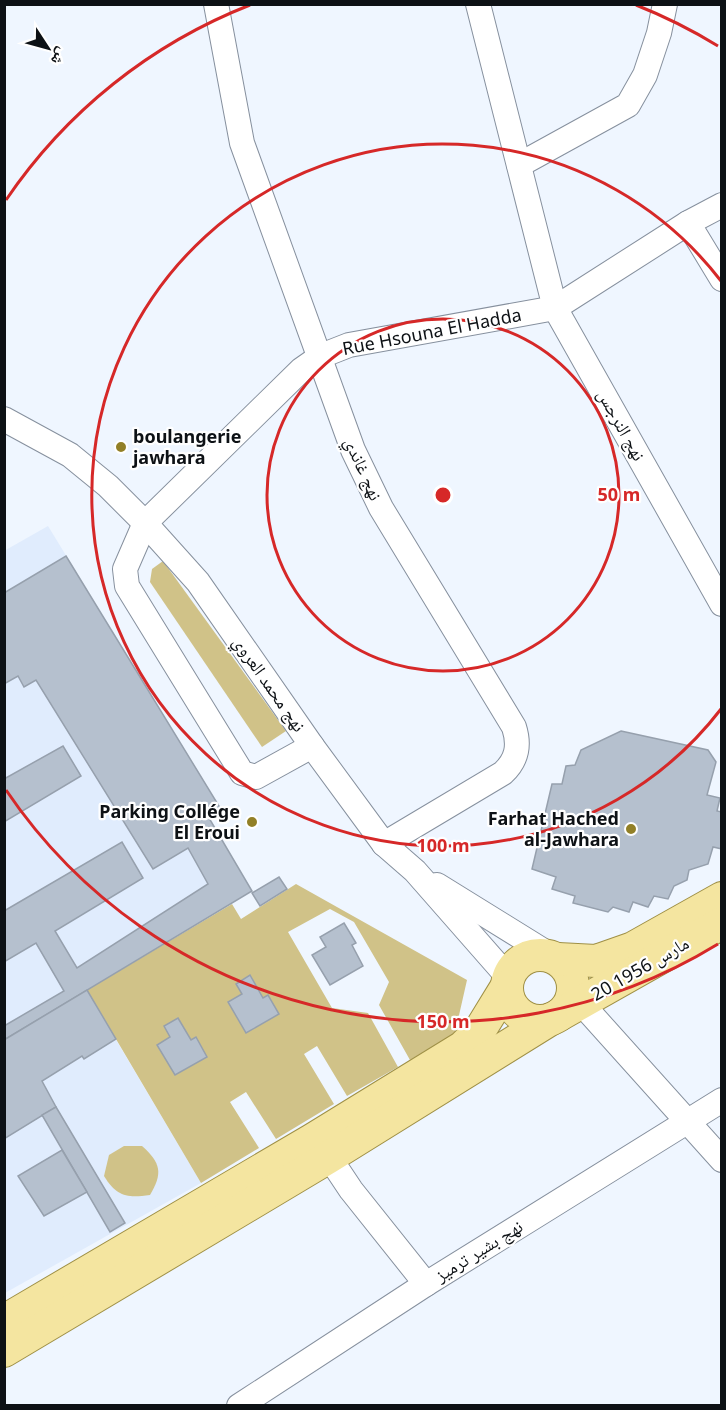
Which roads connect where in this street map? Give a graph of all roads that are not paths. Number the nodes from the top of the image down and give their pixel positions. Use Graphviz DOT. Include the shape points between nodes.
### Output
graph roads {
  1 [pos="216,4"];
  2 [pos="478,4"];
  3 [pos="665,4"];
  4 [pos="519,165"];
  5 [pos="722,205"];
  6 [pos="688,223"];
  7 [pos="722,279"];
  8 [pos="555,308"];
  9 [pos="321,357"];
  10 [pos="4,419"];
  11 [pos="145,524"];
  12 [pos="722,604"];
  13 [pos="312,746"];
  14 [pos="384,844"];
  15 [pos="415,870"];
  16 [pos="722,898"];
  17 [pos="722,923"];
  18 [pos="554,957"];
  19 [pos="507,982"];
  20 [pos="566,1007"];
  21 [pos="722,1100"];
  22 [pos="688,1121"];
  23 [pos="329,1157"];
  24 [pos="722,1160"];
  25 [pos="426,1284"];
  26 [pos="4,1321"];
  27 [pos="4,1351"];
  28 [pos="238,1406"];
  1 -- 9 [label="street, نهج غاندي" via="242,143"];
  2 -- 4 [label="street, نهج النرجس"];
  3 -- 4 [label="street" via="645,75 628,105"];
  4 -- 8 [label="street, نهج النرجس"];
  5 -- 6 [label="street, Rue Hsouna El Hadda"];
  6 -- 7 [label="street"];
  6 -- 8 [label="street, Rue Hsouna El Hadda"];
  8 -- 9 [label="street, Rue Hsouna El Hadda" via="349,345"];
  8 -- 12 [label="street, نهج النرجس"];
  9 -- 11 [label="street, Rue Hsouna El Hadda" via="301,370"];
  9 -- 14 [label="street, نهج غاندي" via="353,450 381,508 517,737 515,757 503,773"];
  10 -- 11 [label="street, نهج محمد العروي" via="70,455"];
  11 -- 13 [label="street, نهج محمد العروي" via="198,582"];
  11 -- 13 [label="street" via="125,569 127,586 242,773 256,777"];
  13 -- 14 [label="street, نهج محمد العروي"];
  14 -- 15 [label="street, نهج محمد العروي"];
  15 -- 18 [label="street"];
  15 -- 19 [label="street, نهج محمد العروي"];
  16 -- 18 [label="main road, 20 مارس 1956" via="633,948 596,961"];
  17 -- 20 [label="main road, 20 مارس 1956"];
  18 -- 19 [label="main road" via="530,956 520,960"];
  18 -- 20 [label="main road" via="570,972 573,981"];
  19 -- 20 [label="main road" via="512,1007 529,1020 540,1021"];
  19 -- 26 [label="main road" via="480,1030 463,1047"];
  20 -- 22 [label="street"];
  20 -- 23 [label="main road, 20 مارس 1956"];
  21 -- 22 [label="street, نهج بشير ترميز"];
  22 -- 24 [label="street"];
  22 -- 25 [label="street, نهج بشير ترميز"];
  23 -- 25 [label="street"];
  23 -- 27 [label="main road, 20 مارس 1956"];
  25 -- 28 [label="street, نهج بشير ترميز"];
}
